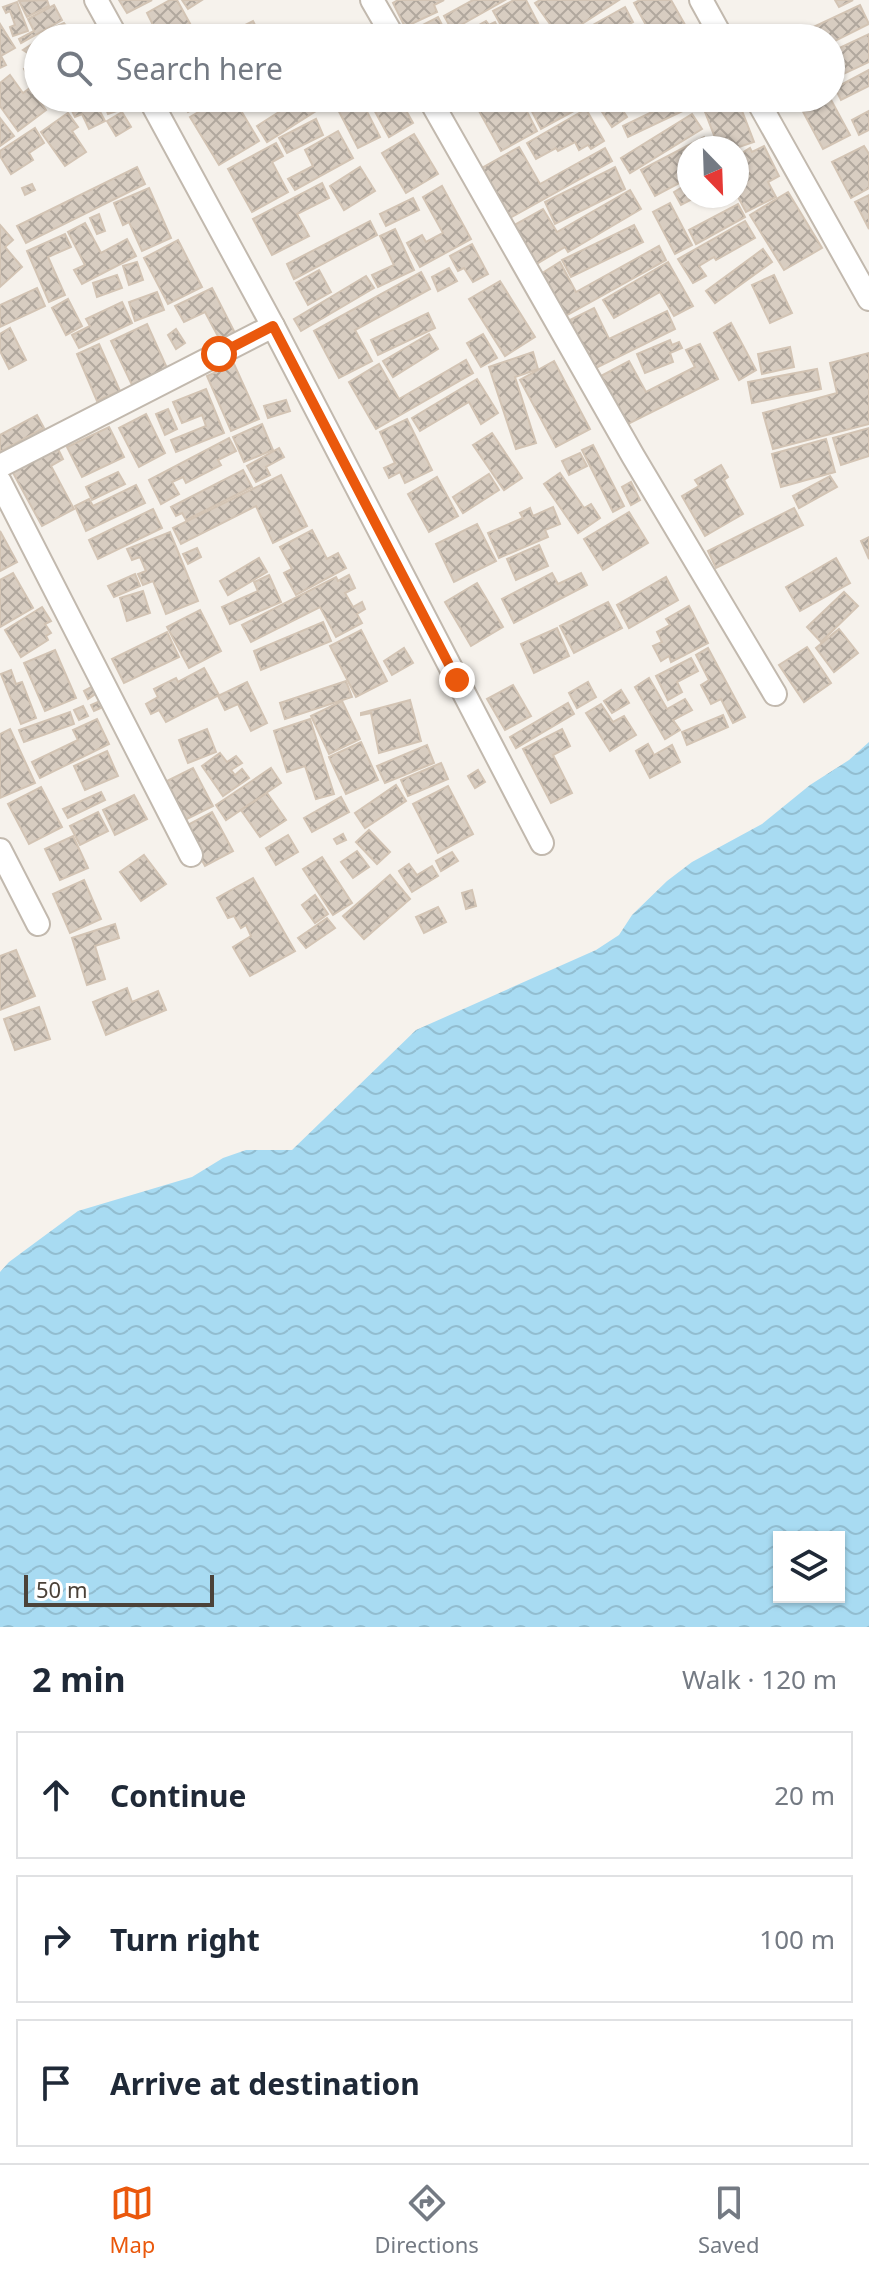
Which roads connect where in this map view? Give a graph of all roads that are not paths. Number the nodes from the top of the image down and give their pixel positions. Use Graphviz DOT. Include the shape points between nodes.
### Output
graph roads {
  1 [pos="96,0"];
  2 [pos="372,0"];
  3 [pos="701,0"];
  4 [pos="109,24"];
  5 [pos="386,24"];
  6 [pos="714,24"];
  7 [pos="157,112"];
  8 [pos="437,112"];
  9 [pos="764,112"];
  10 [pos="869,299"];
  11 [pos="273,326"];
  12 [pos="0,466"];
  13 [pos="0,482"];
  14 [pos="775,694"];
  15 [pos="542,843"];
  16 [pos="0,850"];
  17 [pos="191,855"];
  18 [pos="38,924"];
  1 -- 4 [label="street"];
  2 -- 5 [label="street"];
  3 -- 6 [label="street"];
  7 -- 11 [label="street"];
  8 -- 14 [label="street"];
  9 -- 10 [label="street"];
  11 -- 12 [label="street"];
  11 -- 15 [label="street"];
  13 -- 17 [label="street"];
  16 -- 18 [label="street"];
}
